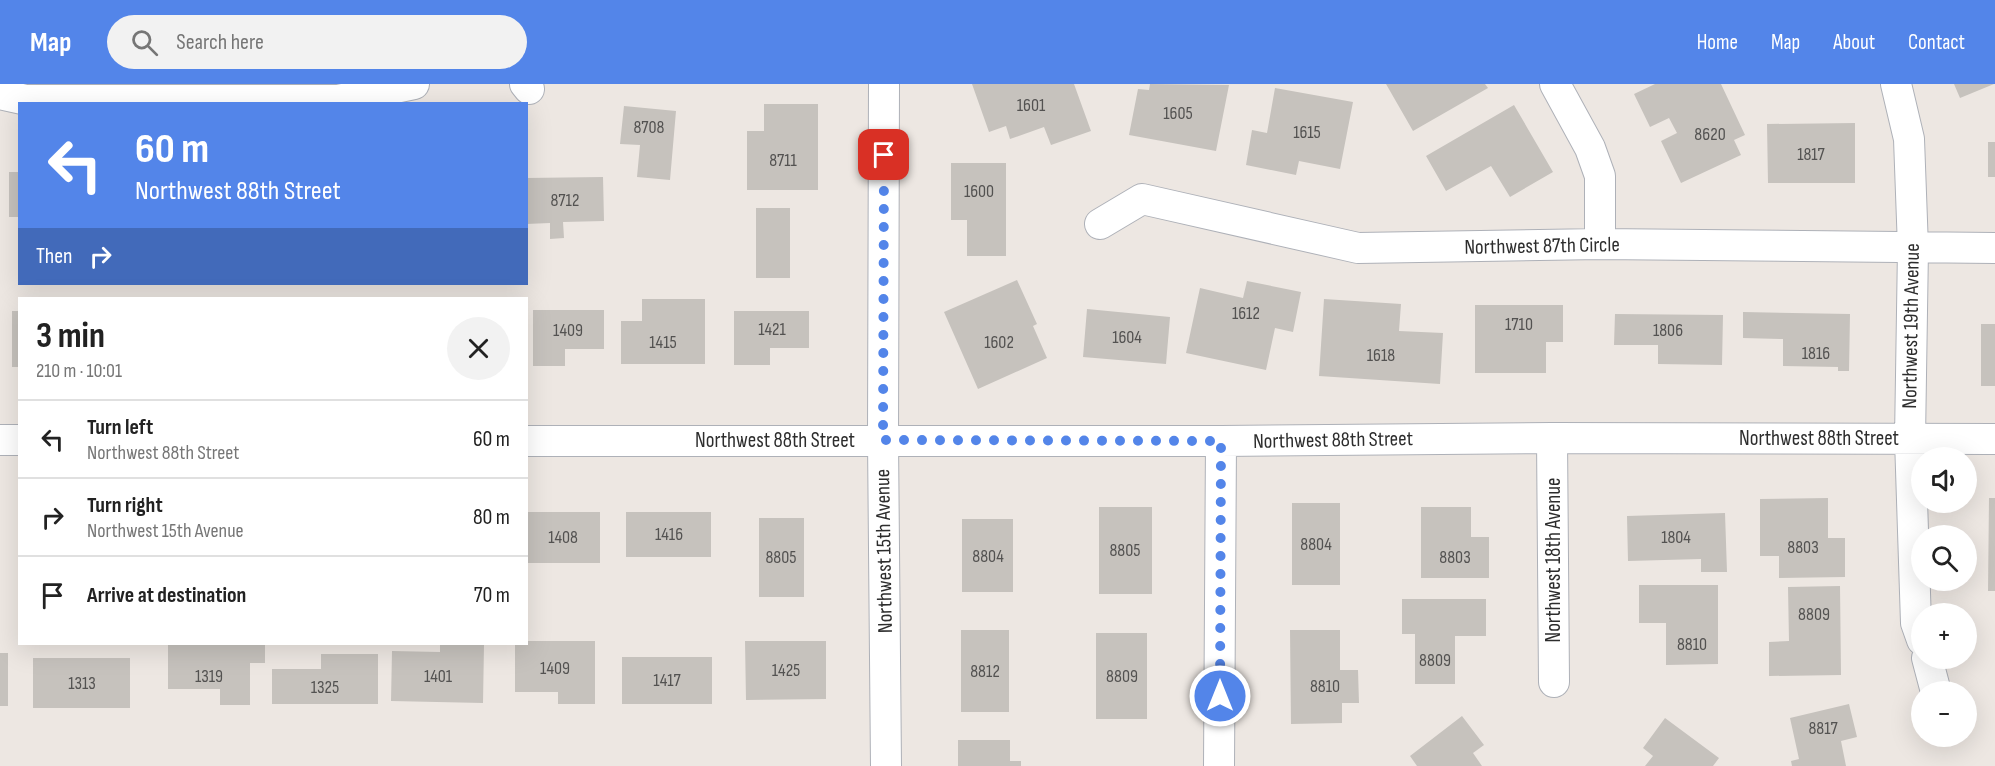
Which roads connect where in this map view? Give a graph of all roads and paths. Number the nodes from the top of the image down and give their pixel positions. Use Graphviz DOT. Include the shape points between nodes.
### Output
graph roads {
  1 [pos="414,84"];
  2 [pos="884,84"];
  3 [pos="1555,84"];
  4 [pos="1896,84"];
  5 [pos="183,91"];
  6 [pos="0,94"];
  7 [pos="1101,224"];
  8 [pos="1600,244"];
  9 [pos="1913,248"];
  10 [pos="1995,248"];
  11 [pos="1552,438"];
  12 [pos="1910,439"];
  13 [pos="1995,439"];
  14 [pos="0,440"];
  15 [pos="18,440"];
  16 [pos="883,440"];
  17 [pos="528,441"];
  18 [pos="1221,441"];
  19 [pos="1915,603"];
  20 [pos="1554,682"];
  21 [pos="886,766"];
  22 [pos="1219,766"];
  1 -- 5 [label="street" via="338,100"];
  2 -- 16 [label="street, Northwest 15th Avenue"];
  3 -- 8 [label="street" via="1590,148 1600,176"];
  4 -- 9 [label="street, Northwest 19th Avenue" via="1909,139"];
  5 -- 6 [label="street" via="26,100"];
  7 -- 8 [label="street, Northwest 87th Circle" via="1142,200 1358,248"];
  8 -- 9 [label="street, Northwest 87th Circle"];
  9 -- 10 [label="street, Northwest 87th Circle"];
  9 -- 12 [label="street, Northwest 19th Avenue"];
  11 -- 12 [label="street, Northwest 88th Street"];
  11 -- 18 [label="street, Northwest 88th Street"];
  11 -- 20 [label="street, Northwest 18th Avenue"];
  12 -- 13 [label="street, Northwest 88th Street"];
  12 -- 19 [label="street, Northwest 19th Avenue"];
  14 -- 15 [label="street"];
  16 -- 17 [label="street, Northwest 88th Street"];
  16 -- 18 [label="street, Northwest 88th Street"];
  16 -- 21 [label="street, Northwest 15th Avenue"];
  18 -- 22 [label="street"];
}
